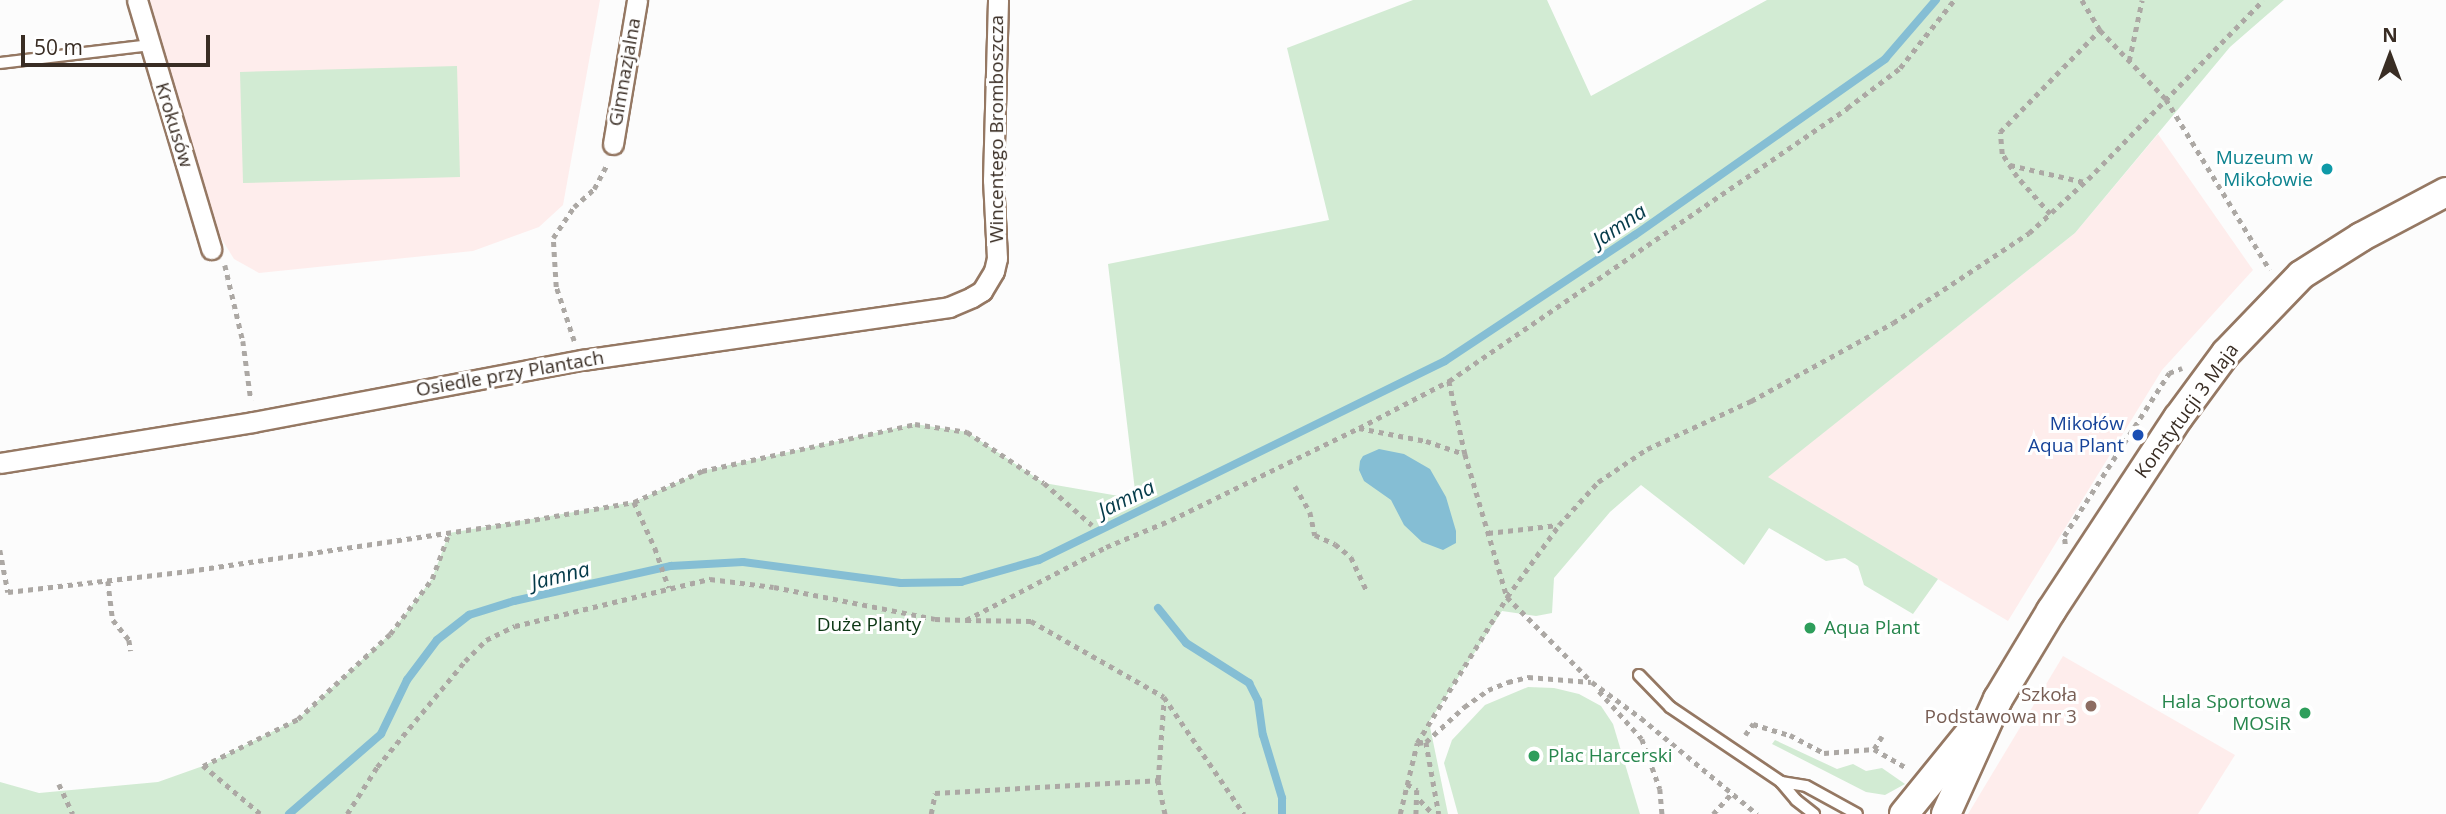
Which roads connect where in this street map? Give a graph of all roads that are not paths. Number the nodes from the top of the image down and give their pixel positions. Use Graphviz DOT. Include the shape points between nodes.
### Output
graph roads {
  1 [pos="137,0"];
  2 [pos="638,0"];
  3 [pos="998,0"];
  4 [pos="150,45"];
  5 [pos="0,63"];
  6 [pos="613,144"];
  7 [pos="2446,192"];
  8 [pos="211,249"];
  9 [pos="997,258"];
  10 [pos="0,463"];
  11 [pos="1639,675"];
  12 [pos="1998,699"];
  13 [pos="1781,782"];
  14 [pos="1814,814"];
  15 [pos="1857,814"];
  16 [pos="1904,814"];
  17 [pos="1946,814"];
  1 -- 4 [label="street, Krokusów"];
  2 -- 6 [label="street, Gimnazjalna"];
  3 -- 9 [label="street, Wincentego Bromboszcza" via="993,180"];
  4 -- 5 [label="lane"];
  4 -- 8 [label="street, Krokusów"];
  7 -- 12 [label="street, Konstytucji 3 Maja" via="2301,275 2226,353 2178,418"];
  9 -- 10 [label="street, Osiedle przy Plantach" via="982,290 948,307 582,359 253,422"];
  11 -- 13 [label="lane" via="1670,707"];
  12 -- 16 [label="street, Konstytucji 3 Maja"];
  12 -- 17 [label="street, Konstytucji 3 Maja"];
  13 -- 14 [label="lane"];
  13 -- 15 [label="lane" via="1806,786"];
}
